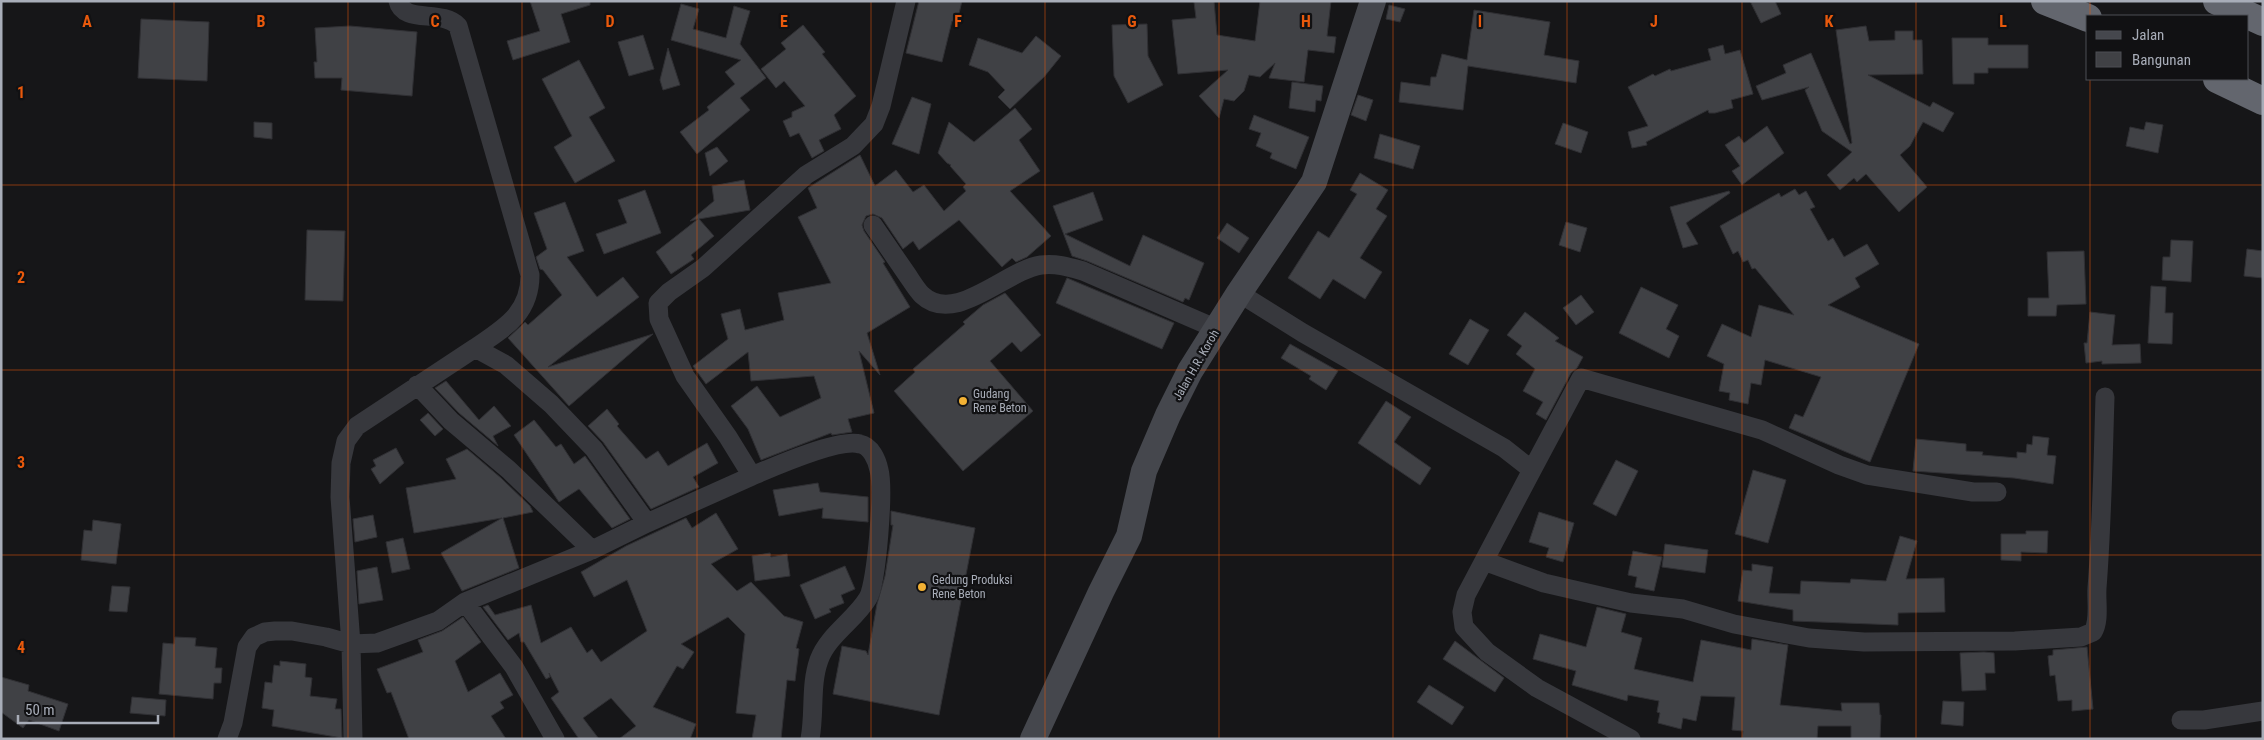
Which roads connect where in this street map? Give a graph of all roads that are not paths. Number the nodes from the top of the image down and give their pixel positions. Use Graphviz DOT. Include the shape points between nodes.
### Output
graph roads {
  1 [pos="398,1"];
  2 [pos="906,1"];
  3 [pos="1373,1"];
  4 [pos="2045,1"];
  5 [pos="2218,1"];
  6 [pos="2248,15"];
  7 [pos="2249,15"];
  8 [pos="2086,17"];
  9 [pos="2263,22"];
  10 [pos="2219,80"];
  11 [pos="2263,101"];
  12 [pos="873,225"];
  13 [pos="1239,293"];
  14 [pos="1216,329"];
  15 [pos="475,348"];
  16 [pos="417,385"];
  17 [pos="2105,397"];
  18 [pos="1532,470"];
  19 [pos="752,476"];
  20 [pos="1997,492"];
  21 [pos="646,522"];
  22 [pos="592,550"];
  23 [pos="1484,561"];
  24 [pos="465,602"];
  25 [pos="351,644"];
  26 [pos="2263,711"];
  27 [pos="2181,720"];
  28 [pos="227,739"];
  29 [pos="353,739"];
  30 [pos="556,739"];
  31 [pos="810,739"];
  32 [pos="1034,739"];
  33 [pos="1631,739"];
  1 -- 15 [label="street" via="407,13 442,17 458,26 530,275 530,290 518,315"];
  2 -- 19 [label="street" via="874,124 853,146 806,175 703,268 658,303 659,319 685,376"];
  3 -- 13 [label="main road, Jalan H.R. Koroh" via="1314,182"];
  4 -- 8 [label="highway"];
  5 -- 6 [label="highway"];
  7 -- 9 [label="highway"];
  10 -- 11 [label="highway"];
  12 -- 14 [label="street" via="921,294 933,303 945,305 971,298 1013,275 1041,265 1062,265 1083,271"];
  13 -- 14 [label="main road, Jalan H.R. Koroh"];
  13 -- 18 [label="street" via="1504,448"];
  14 -- 32 [label="main road, Jalan H.R. Koroh" via="1168,415 1144,471 1129,536"];
  15 -- 16 [label="street"];
  15 -- 21 [label="street" via="506,365 552,404 594,449"];
  16 -- 22 [label="street" via="451,421 509,470"];
  16 -- 25 [label="street" via="357,426 346,441 341,462 340,497"];
  17 -- 23 [label="street" via="2097,625 2093,632 2081,637 1912,642 1809,638 1734,624 1683,609 1631,603 1544,582"];
  18 -- 20 [label="street" via="1581,378 1762,430 1867,475 1973,492"];
  18 -- 23 [label="street"];
  19 -- 21 [label="street"];
  19 -- 31 [label="street" via="792,459 846,443 867,446 879,471 881,515 869,597 821,653 814,687"];
  21 -- 22 [label="street"];
  22 -- 24 [label="street"];
  23 -- 33 [label="street" via="1466,595 1462,612 1464,627 1487,652 1537,688"];
  24 -- 25 [label="street" via="426,626 377,643"];
  24 -- 30 [label="street" via="514,667"];
  25 -- 28 [label="street" via="292,631 265,632 254,637 247,647"];
  25 -- 29 [label="street"];
  26 -- 27 [label="street" via="2204,720"];
}
